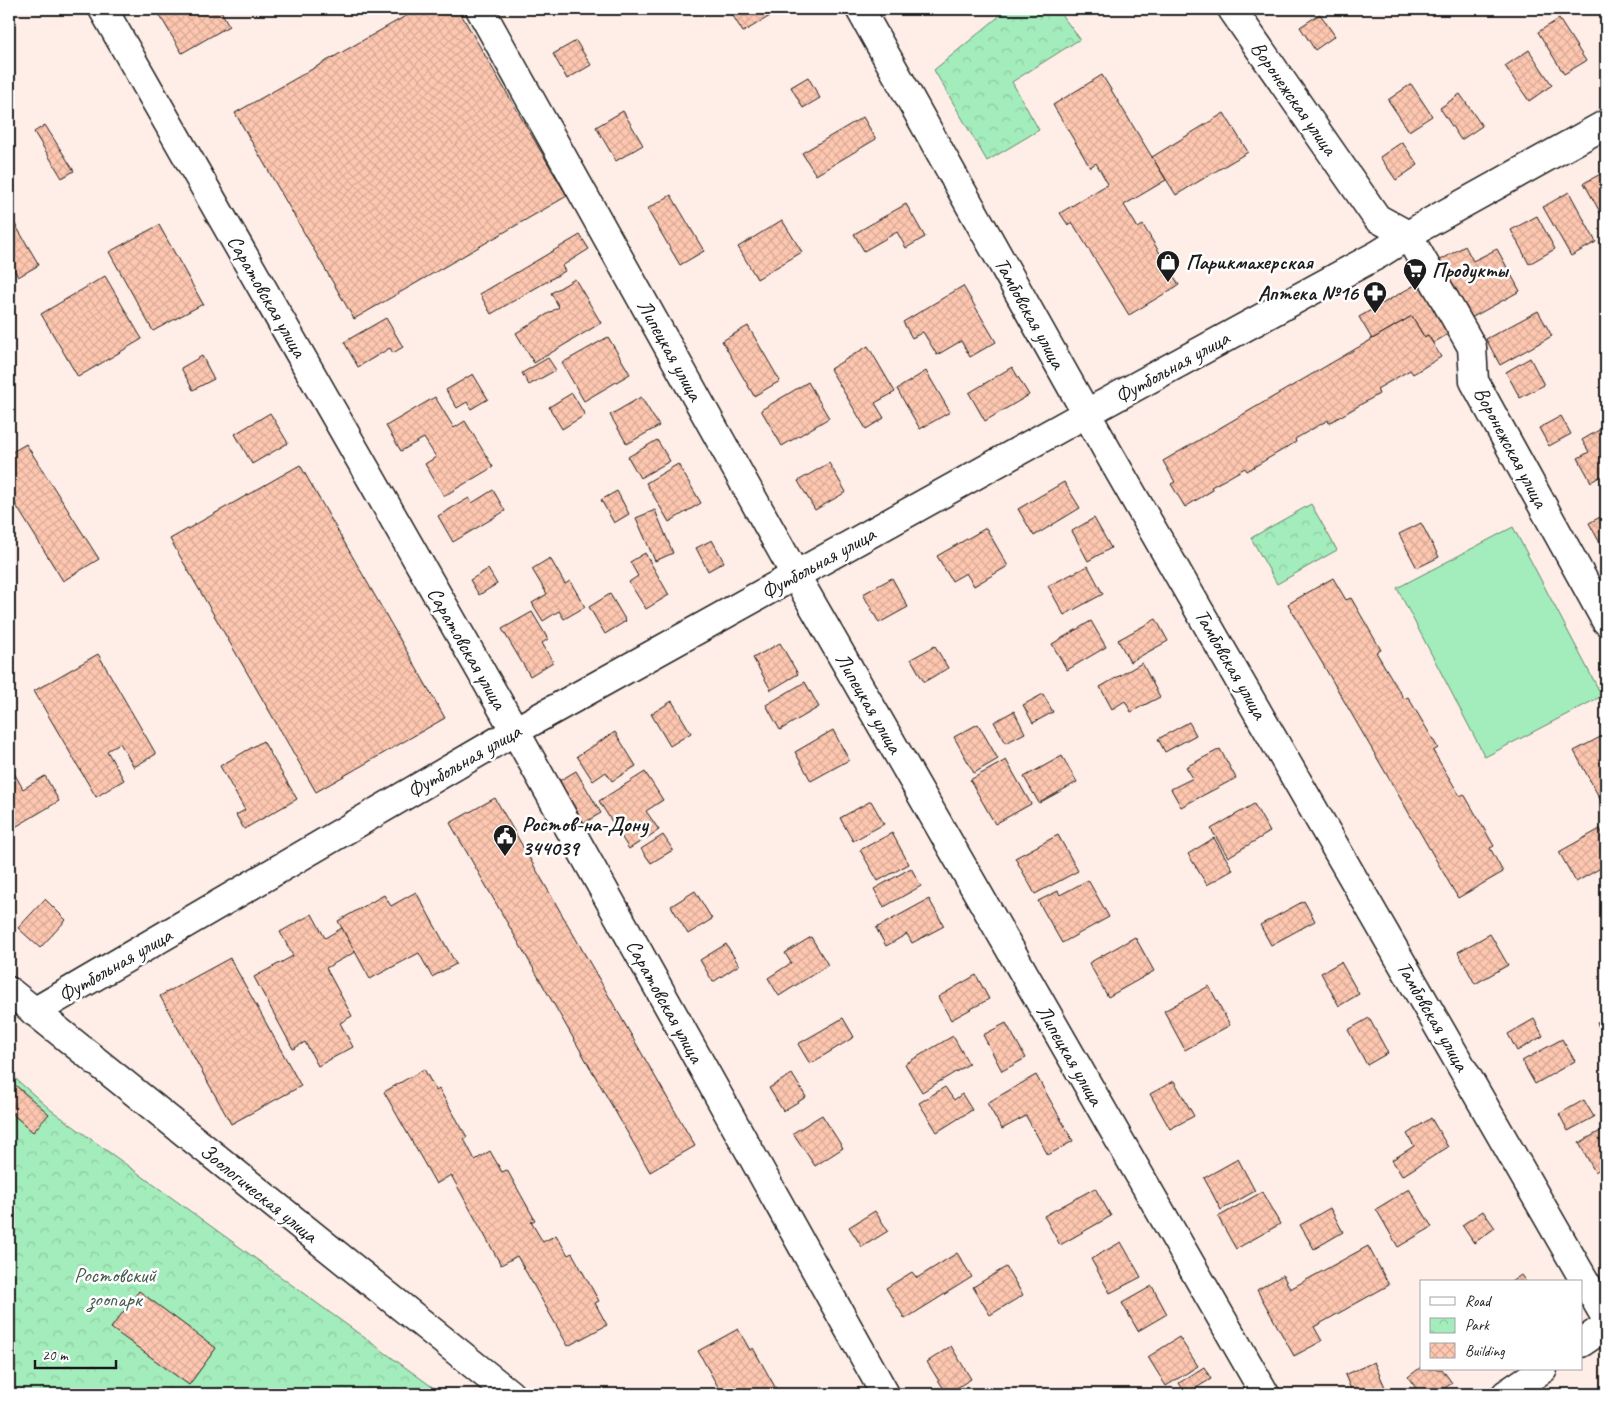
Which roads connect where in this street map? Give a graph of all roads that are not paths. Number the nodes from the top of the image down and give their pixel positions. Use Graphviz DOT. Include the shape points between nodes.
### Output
graph roads {
  1 [pos="103,9"];
  2 [pos="480,9"];
  3 [pos="860,9"];
  4 [pos="1232,9"];
  5 [pos="1606,124"];
  6 [pos="1408,235"];
  7 [pos="1087,414"];
  8 [pos="796,576"];
  9 [pos="1606,622"];
  10 [pos="515,731"];
  11 [pos="9,991"];
  12 [pos="34,1012"];
  13 [pos="1606,1318"];
  14 [pos="1606,1326"];
  15 [pos="1582,1342"];
  16 [pos="1542,1370"];
  17 [pos="510,1394"];
  18 [pos="885,1394"];
  19 [pos="1265,1394"];
  20 [pos="1506,1394"];
  1 -- 10 [label="street, Саратовская улица"];
  2 -- 8 [label="street, Липецкая улица"];
  3 -- 7 [label="street, Тамбовская улица"];
  4 -- 6 [label="street, Воронежская улица" via="1378,218"];
  5 -- 6 [label="street, Футбольная улица"];
  6 -- 7 [label="street, Футбольная улица"];
  6 -- 9 [label="street, Воронежская улица" via="1472,347 1474,381"];
  7 -- 8 [label="street, Футбольная улица"];
  7 -- 13 [label="street, Тамбовская улица"];
  8 -- 10 [label="street, Футбольная улица"];
  8 -- 19 [label="street, Липецкая улица"];
  10 -- 12 [label="street, Футбольная улица"];
  10 -- 18 [label="street, Саратовская улица"];
  11 -- 12 [label="street, Зоологическая улица"];
  12 -- 17 [label="street, Зоологическая улица"];
  14 -- 15 [label="street"];
  16 -- 20 [label="street"];
}
